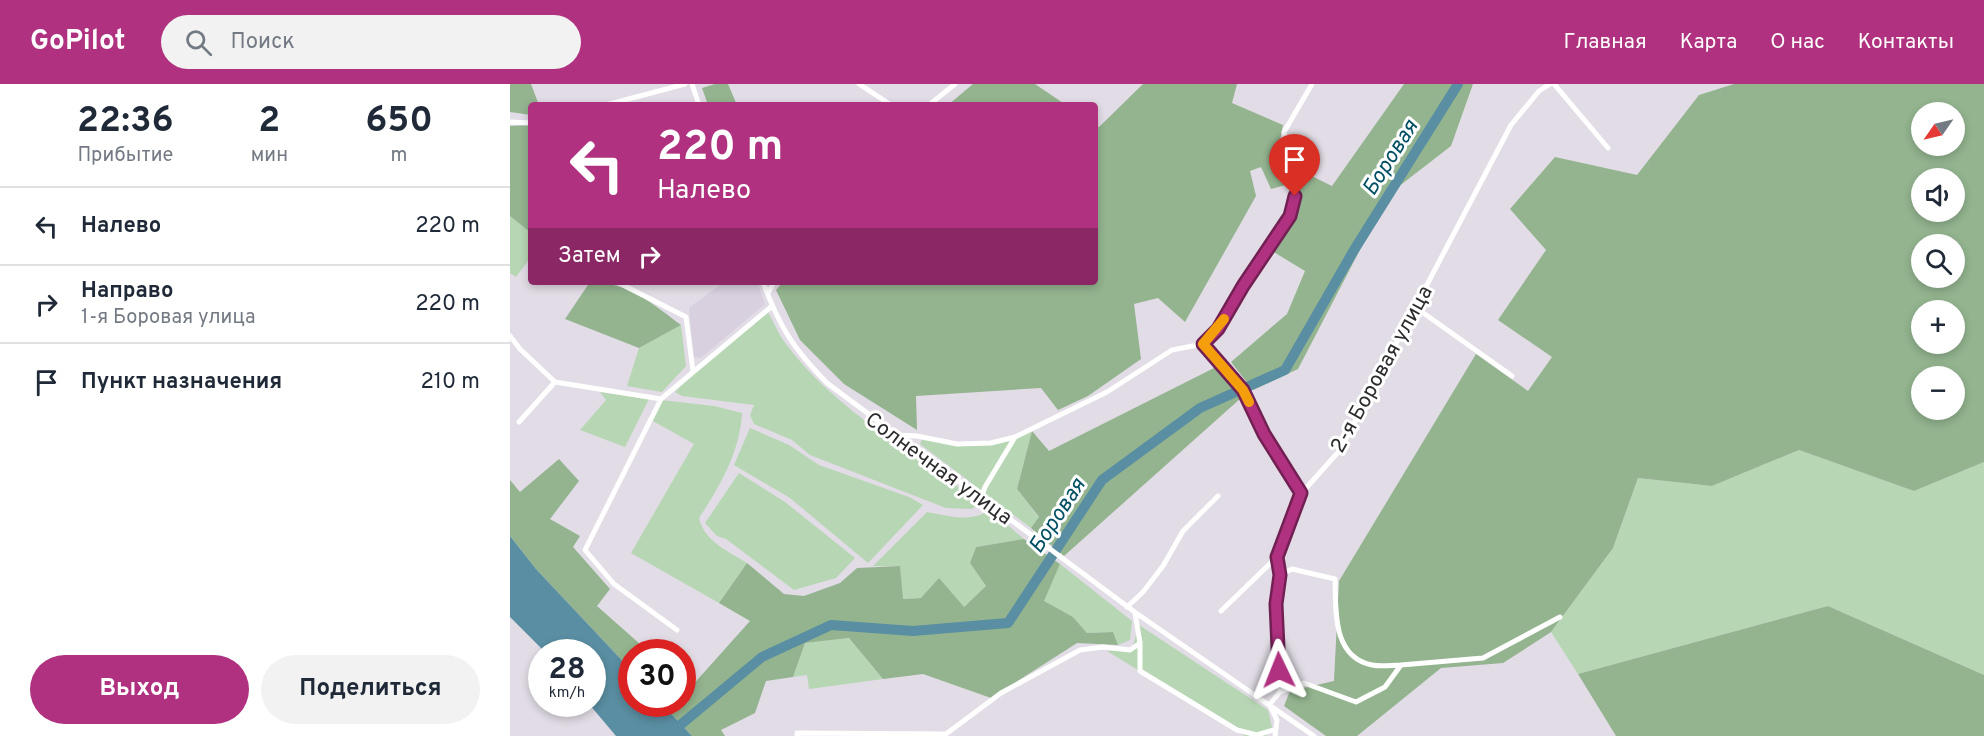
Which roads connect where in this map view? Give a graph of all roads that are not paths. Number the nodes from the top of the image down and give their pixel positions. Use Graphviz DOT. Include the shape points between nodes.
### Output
graph roads {
  1 [pos="685,84"];
  2 [pos="692,84"];
  3 [pos="859,84"];
  4 [pos="955,84"];
  5 [pos="1312,84"];
  6 [pos="1552,84"];
  7 [pos="617,102"];
  8 [pos="698,102"];
  9 [pos="886,102"];
  10 [pos="933,102"];
  11 [pos="510,122"];
  12 [pos="528,123"];
  13 [pos="1608,148"];
  14 [pos="623,285"];
  15 [pos="765,285"];
  16 [pos="772,285"];
  17 [pos="768,293"];
  18 [pos="771,307"];
  19 [pos="1415,307"];
  20 [pos="510,336"];
  21 [pos="1203,344"];
  22 [pos="693,371"];
  23 [pos="1512,376"];
  24 [pos="555,382"];
  25 [pos="661,399"];
  26 [pos="519,422"];
  27 [pos="894,435"];
  28 [pos="1015,437"];
  29 [pos="1301,493"];
  30 [pos="1218,496"];
  31 [pos="981,499"];
  32 [pos="1277,557"];
  33 [pos="1280,575"];
  34 [pos="1127,607"];
  35 [pos="1221,611"];
  36 [pos="1135,613"];
  37 [pos="1560,617"];
  38 [pos="677,630"];
  39 [pos="1140,643"];
  40 [pos="1401,665"];
  41 [pos="1280,692"];
  42 [pos="1269,705"];
  43 [pos="1237,730"];
  44 [pos="1276,733"];
  45 [pos="946,735"];
  46 [pos="797,736"];
  47 [pos="1244,736"];
  48 [pos="1314,736"];
  1 -- 7 [label="street"];
  2 -- 8 [label="street"];
  3 -- 9 [label="street"];
  4 -- 10 [label="street"];
  5 -- 21 [label="street" via="1284,132 1295,196 1290,216 1218,329"];
  6 -- 13 [label="street"];
  6 -- 19 [label="street, 2-я Боровая улица" via="1539,91 1511,125"];
  11 -- 12 [label="street"];
  14 -- 22 [label="street" via="686,317"];
  15 -- 17 [label="street, Солнечная улица"];
  16 -- 17 [label="street"];
  17 -- 18 [label="street, Солнечная улица"];
  18 -- 22 [label="street"];
  18 -- 27 [label="street, Солнечная улица" via="799,354 827,383"];
  19 -- 23 [label="street"];
  19 -- 29 [label="street, 2-я Боровая улица" via="1340,450"];
  20 -- 24 [label="street"];
  21 -- 28 [label="street" via="1172,350 1107,392"];
  21 -- 29 [label="street" via="1243,390 1264,434"];
  22 -- 25 [label="street"];
  24 -- 25 [label="street"];
  24 -- 26 [label="street"];
  25 -- 38 [label="street" via="585,550 614,584"];
  27 -- 28 [label="street" via="957,444 991,443"];
  27 -- 31 [label="street, Солнечная улица"];
  28 -- 31 [label="street"];
  29 -- 32 [label="street, 2-я Боровая улица"];
  30 -- 34 [label="street" via="1183,531 1163,566"];
  31 -- 34 [label="street, Солнечная улица"];
  32 -- 33 [label="street"];
  32 -- 35 [label="street"];
  33 -- 40 [label="street" via="1292,569 1335,579 1341,643 1354,657 1372,665"];
  33 -- 41 [label="street" via="1276,604"];
  34 -- 36 [label="street, Солнечная улица"];
  36 -- 39 [label="street"];
  36 -- 42 [label="street, Солнечная улица"];
  37 -- 40 [label="street" via="1483,658"];
  39 -- 43 [label="street" via="1140,671"];
  39 -- 45 [label="street" via="1130,650 1080,650 1001,693"];
  40 -- 41 [label="street" via="1385,687 1356,702 1304,683"];
  41 -- 42 [label="street"];
  42 -- 44 [label="street" via="1277,720"];
  42 -- 48 [label="street, Солнечная улица"];
  43 -- 44 [label="street" via="1257,735"];
  43 -- 47 [label="street"];
  45 -- 46 [label="street"];
}
